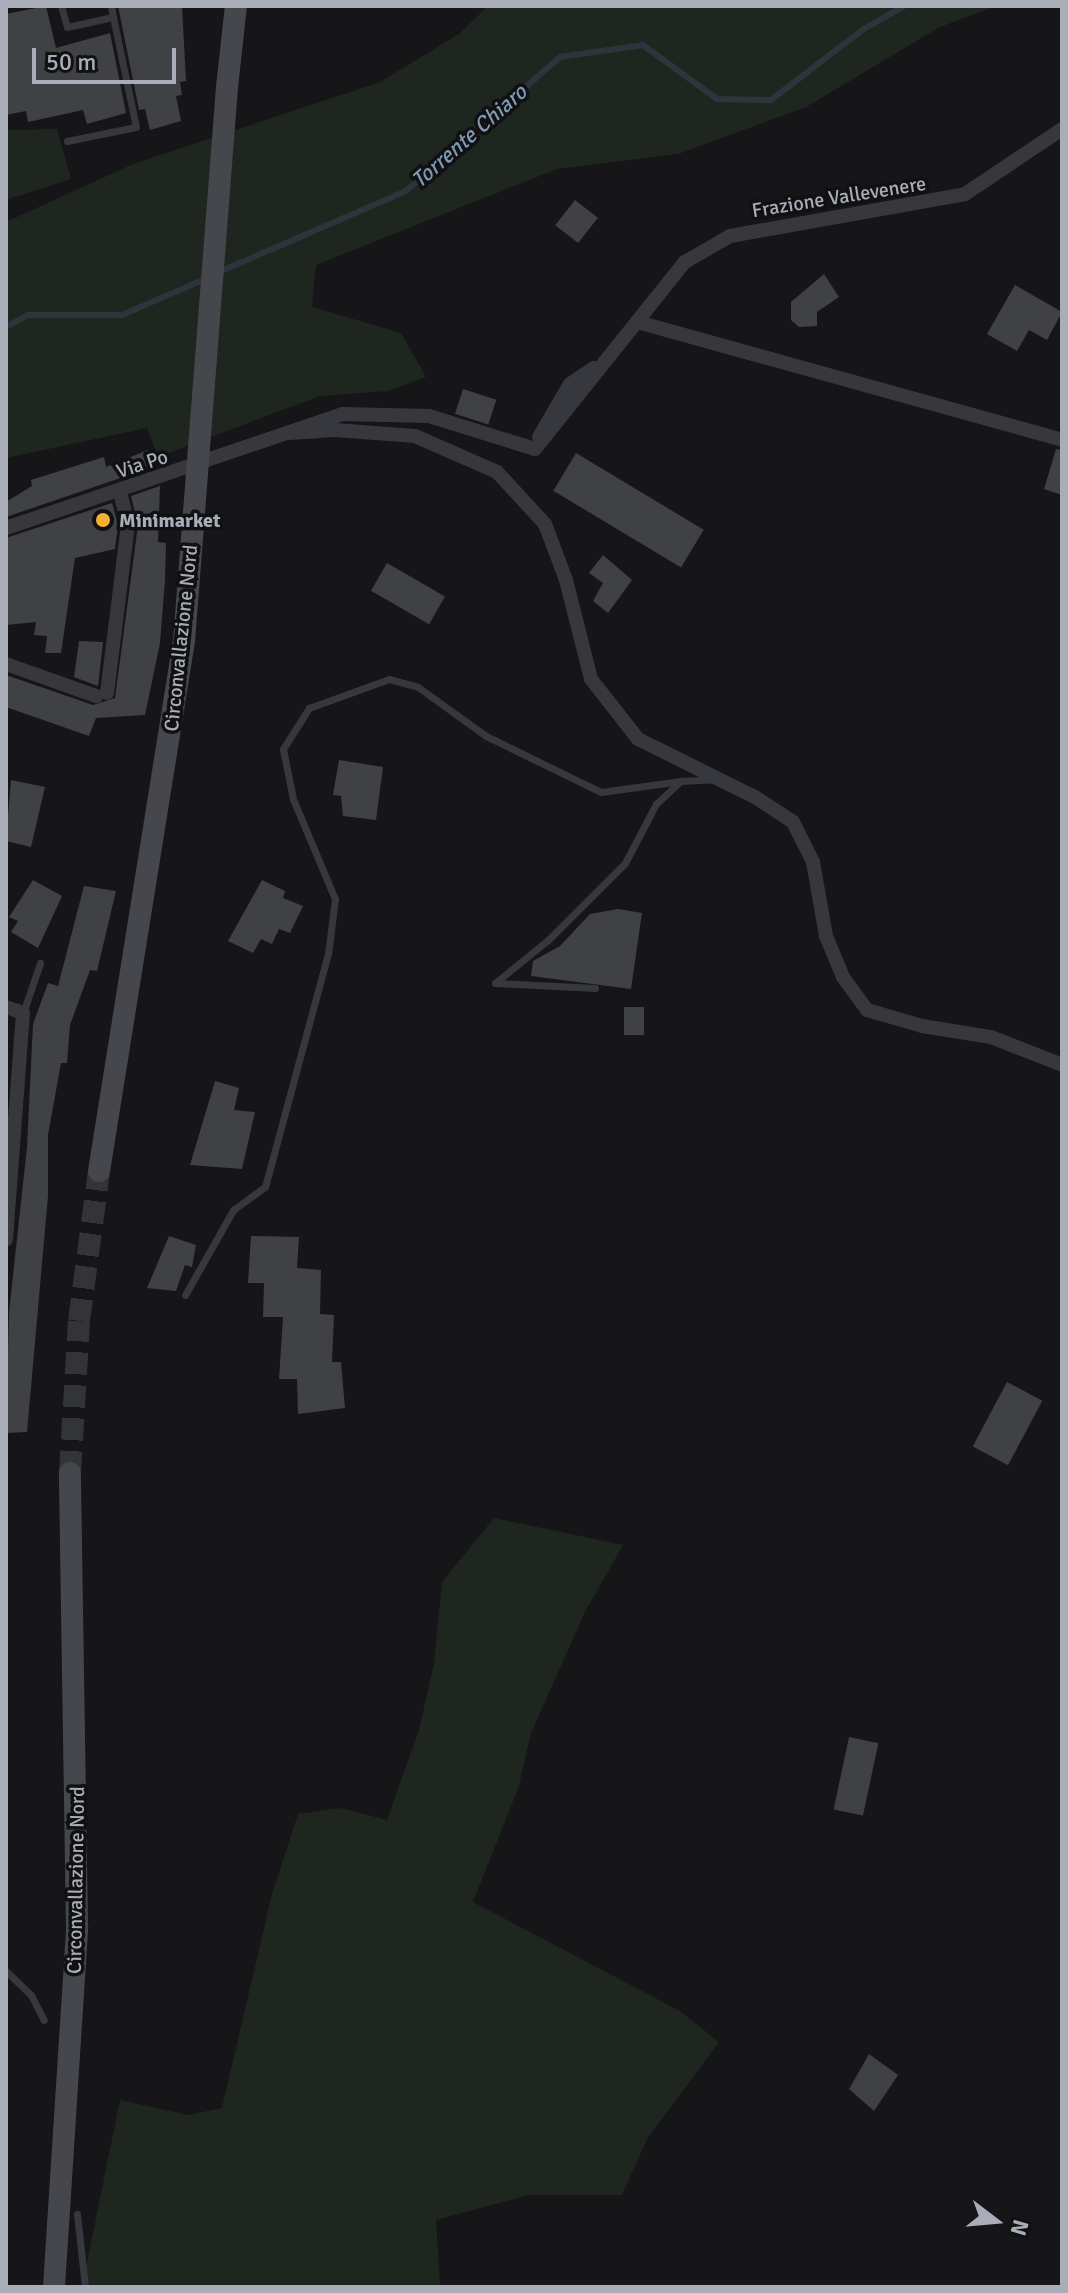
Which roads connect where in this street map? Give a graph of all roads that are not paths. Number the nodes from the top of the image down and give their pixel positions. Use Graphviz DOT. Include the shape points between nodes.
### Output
graph roads {
  1 [pos="61,6"];
  2 [pos="111,6"];
  3 [pos="236,6"];
  4 [pos="248,6"];
  5 [pos="113,17"];
  6 [pos="233,36"];
  7 [pos="1062,129"];
  8 [pos="67,141"];
  9 [pos="641,323"];
  10 [pos="289,433"];
  11 [pos="1062,440"];
  12 [pos="120,493"];
  13 [pos="6,528"];
  14 [pos="6,664"];
  15 [pos="716,779"];
  16 [pos="681,781"];
  17 [pos="40,963"];
  18 [pos="595,988"];
  19 [pos="6,1007"];
  20 [pos="23,1013"];
  21 [pos="1062,1065"];
  22 [pos="99,1171"];
  23 [pos="7,1200"];
  24 [pos="6,1239"];
  25 [pos="185,1295"];
  26 [pos="70,1473"];
  27 [pos="6,1971"];
  28 [pos="44,2020"];
  29 [pos="77,2214"];
  30 [pos="54,2287"];
  31 [pos="85,2287"];
  1 -- 5 [label="lane" via="67,27"];
  2 -- 5 [label="lane"];
  3 -- 6 [label="main road, Circonvallazione Nord"];
  4 -- 6 [label="main road"];
  5 -- 8 [label="lane" via="136,127"];
  6 -- 22 [label="main road, Circonvallazione Nord, bridge" via="184,641"];
  7 -- 9 [label="street, Frazione Vallevenere" via="965,194 730,236 685,262"];
  9 -- 10 [label="street, Frazione Vallevenere" via="535,449 429,416 342,414"];
  9 -- 11 [label="street"];
  10 -- 12 [label="street, Via Po"];
  10 -- 15 [label="street" via="335,430 415,436 497,472 545,524 566,580 591,679 638,739"];
  12 -- 13 [label="street, Via Po"];
  12 -- 14 [label="street" via="128,524 101,694"];
  15 -- 16 [label="lane"];
  15 -- 21 [label="street" via="793,822 813,862 826,936 843,977 867,1010 991,1037"];
  16 -- 18 [label="lane" via="656,804 625,863 548,940 495,983"];
  16 -- 25 [label="lane" via="601,792 486,736 418,687 389,679 309,708 283,749 293,799 335,899 328,954 265,1187 233,1210"];
  17 -- 20 [label="lane"];
  19 -- 20 [label="street"];
  20 -- 23 [label="street"];
  23 -- 24 [label="street"];
  26 -- 30 [label="main road, Circonvallazione Nord" via="77,1927"];
  27 -- 28 [label="lane" via="31,1995"];
  29 -- 31 [label="lane"];
}
